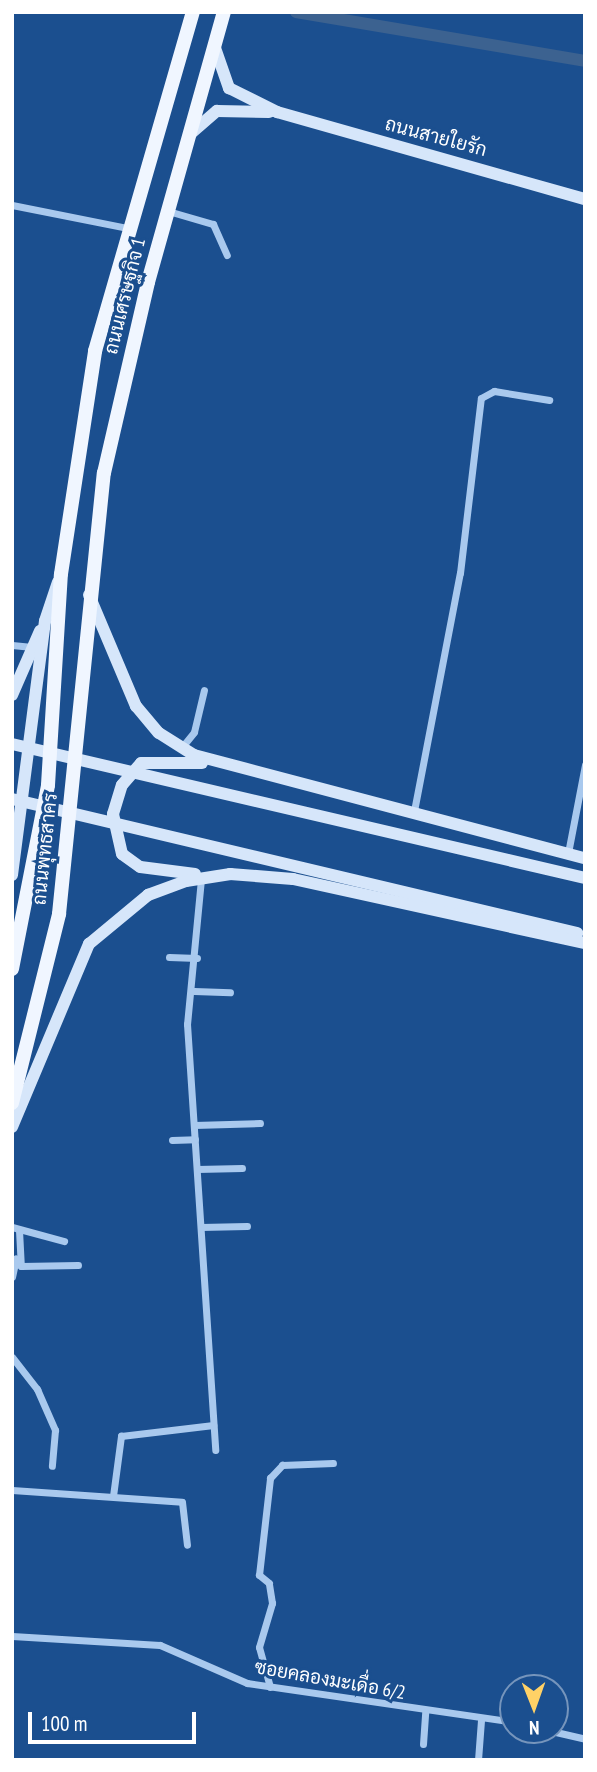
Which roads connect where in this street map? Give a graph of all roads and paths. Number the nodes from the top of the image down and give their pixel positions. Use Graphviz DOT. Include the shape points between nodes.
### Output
graph roads {
  1 [pos="192,15"];
  2 [pos="221,19"];
  3 [pos="214,45"];
  4 [pos="277,112"];
  5 [pos="187,136"];
  6 [pos="585,199"];
  7 [pos="12,205"];
  8 [pos="167,211"];
  9 [pos="127,228"];
  10 [pos="227,255"];
  11 [pos="549,400"];
  12 [pos="61,574"];
  13 [pos="89,595"];
  14 [pos="45,621"];
  15 [pos="12,645"];
  16 [pos="32,647"];
  17 [pos="204,690"];
  18 [pos="12,695"];
  19 [pos="12,744"];
  20 [pos="182,747"];
  21 [pos="585,765"];
  22 [pos="240,769"];
  23 [pos="12,799"];
  24 [pos="414,811"];
  25 [pos="568,853"];
  26 [pos="585,858"];
  27 [pos="13,873"];
  28 [pos="230,874"];
  29 [pos="585,878"];
  30 [pos="201,879"];
  31 [pos="585,935"];
  32 [pos="585,943"];
  33 [pos="169,957"];
  34 [pos="197,958"];
  35 [pos="12,969"];
  36 [pos="194,990"];
  37 [pos="230,992"];
  38 [pos="12,1103"];
  39 [pos="260,1123"];
  40 [pos="194,1125"];
  41 [pos="12,1127"];
  42 [pos="195,1139"];
  43 [pos="172,1140"];
  44 [pos="242,1168"];
  45 [pos="197,1169"];
  46 [pos="247,1226"];
  47 [pos="201,1227"];
  48 [pos="16,1228"];
  49 [pos="64,1241"];
  50 [pos="16,1258"];
  51 [pos="78,1265"];
  52 [pos="12,1277"];
  53 [pos="12,1357"];
  54 [pos="213,1425"];
  55 [pos="215,1450"];
  56 [pos="333,1464"];
  57 [pos="52,1466"];
  58 [pos="12,1490"];
  59 [pos="113,1496"];
  60 [pos="187,1545"];
  61 [pos="12,1636"];
  62 [pos="270,1687"];
  63 [pos="425,1712"];
  64 [pos="481,1720"];
  65 [pos="499,1721"];
  66 [pos="423,1744"];
  67 [pos="478,1760"];
  1 -- 9 [label="main road, ถนนเศรษฐกิจ 1"];
  2 -- 3 [label="main road, ถนนเศรษฐกิจ 1"];
  3 -- 4 [label="main road, ถนนสายใยรัก" via="229,88"];
  3 -- 5 [label="main road, ถนนเศรษฐกิจ 1"];
  4 -- 5 [label="main road, ถนนสายใยรัก" via="217,111"];
  4 -- 6 [label="main road, ถนนสายใยรัก"];
  5 -- 8 [label="main road, ถนนเศรษฐกิจ 1"];
  7 -- 9 [label="street"];
  8 -- 10 [label="street" via="213,224"];
  8 -- 13 [label="main road, ถนนเศรษฐกิจ 1" via="104,472"];
  9 -- 12 [label="main road, ถนนเศรษฐกิจ 1" via="95,351"];
  11 -- 24 [label="street" via="494,391 481,398 460,573"];
  12 -- 14 [label="main road"];
  12 -- 35 [label="main road, ถนนพุทธสาคร" via="48,785"];
  13 -- 20 [label="main road" via="136,706"];
  13 -- 38 [label="main road, ถนนพุทธสาคร" via="59,914"];
  14 -- 16 [label="main road"];
  14 -- 27 [label="main road"];
  15 -- 16 [label="street"];
  16 -- 18 [label="main road"];
  17 -- 20 [label="street" via="194,732"];
  19 -- 29 [label="main road"];
  20 -- 22 [label="main road"];
  21 -- 25 [label="street"];
  22 -- 24 [label="main road"];
  22 -- 28 [label="main road" via="142,763 122,785 113,814 122,854 139,867"];
  23 -- 31 [label="main road"];
  24 -- 25 [label="main road"];
  25 -- 26 [label="main road"];
  28 -- 30 [label="main road"];
  28 -- 32 [label="main road" via="293,879"];
  30 -- 34 [label="street"];
  30 -- 41 [label="main road" via="148,895 89,944"];
  33 -- 34 [label="street"];
  34 -- 36 [label="street"];
  36 -- 37 [label="street"];
  36 -- 40 [label="street" via="187,1024"];
  39 -- 40 [label="street"];
  40 -- 42 [label="street"];
  42 -- 43 [label="street"];
  42 -- 45 [label="street"];
  44 -- 45 [label="street"];
  45 -- 47 [label="street"];
  46 -- 47 [label="street"];
  47 -- 54 [label="street"];
  48 -- 49 [label="street"];
  48 -- 50 [label="street"];
  50 -- 51 [label="street" via="21,1266"];
  50 -- 52 [label="street"];
  53 -- 57 [label="street" via="37,1389 55,1430"];
  54 -- 55 [label="street"];
  54 -- 59 [label="street" via="121,1436"];
  56 -- 62 [label="street" via="282,1465 270,1478 259,1575 270,1583 272,1603 259,1647"];
  58 -- 59 [label="street"];
  59 -- 60 [label="street" via="181,1502"];
  61 -- 62 [label="street, ซอยคลองมะเดื่อ 6/2" via="173,1648"];
  62 -- 63 [label="street, ซอยคลองมะเดื่อ 6/2"];
  63 -- 64 [label="street, ซอยคลองมะเดื่อ 6/2"];
  63 -- 66 [label="street"];
  64 -- 65 [label="street, ซอยคลองมะเดื่อ 6/2"];
  64 -- 67 [label="street"];
}
